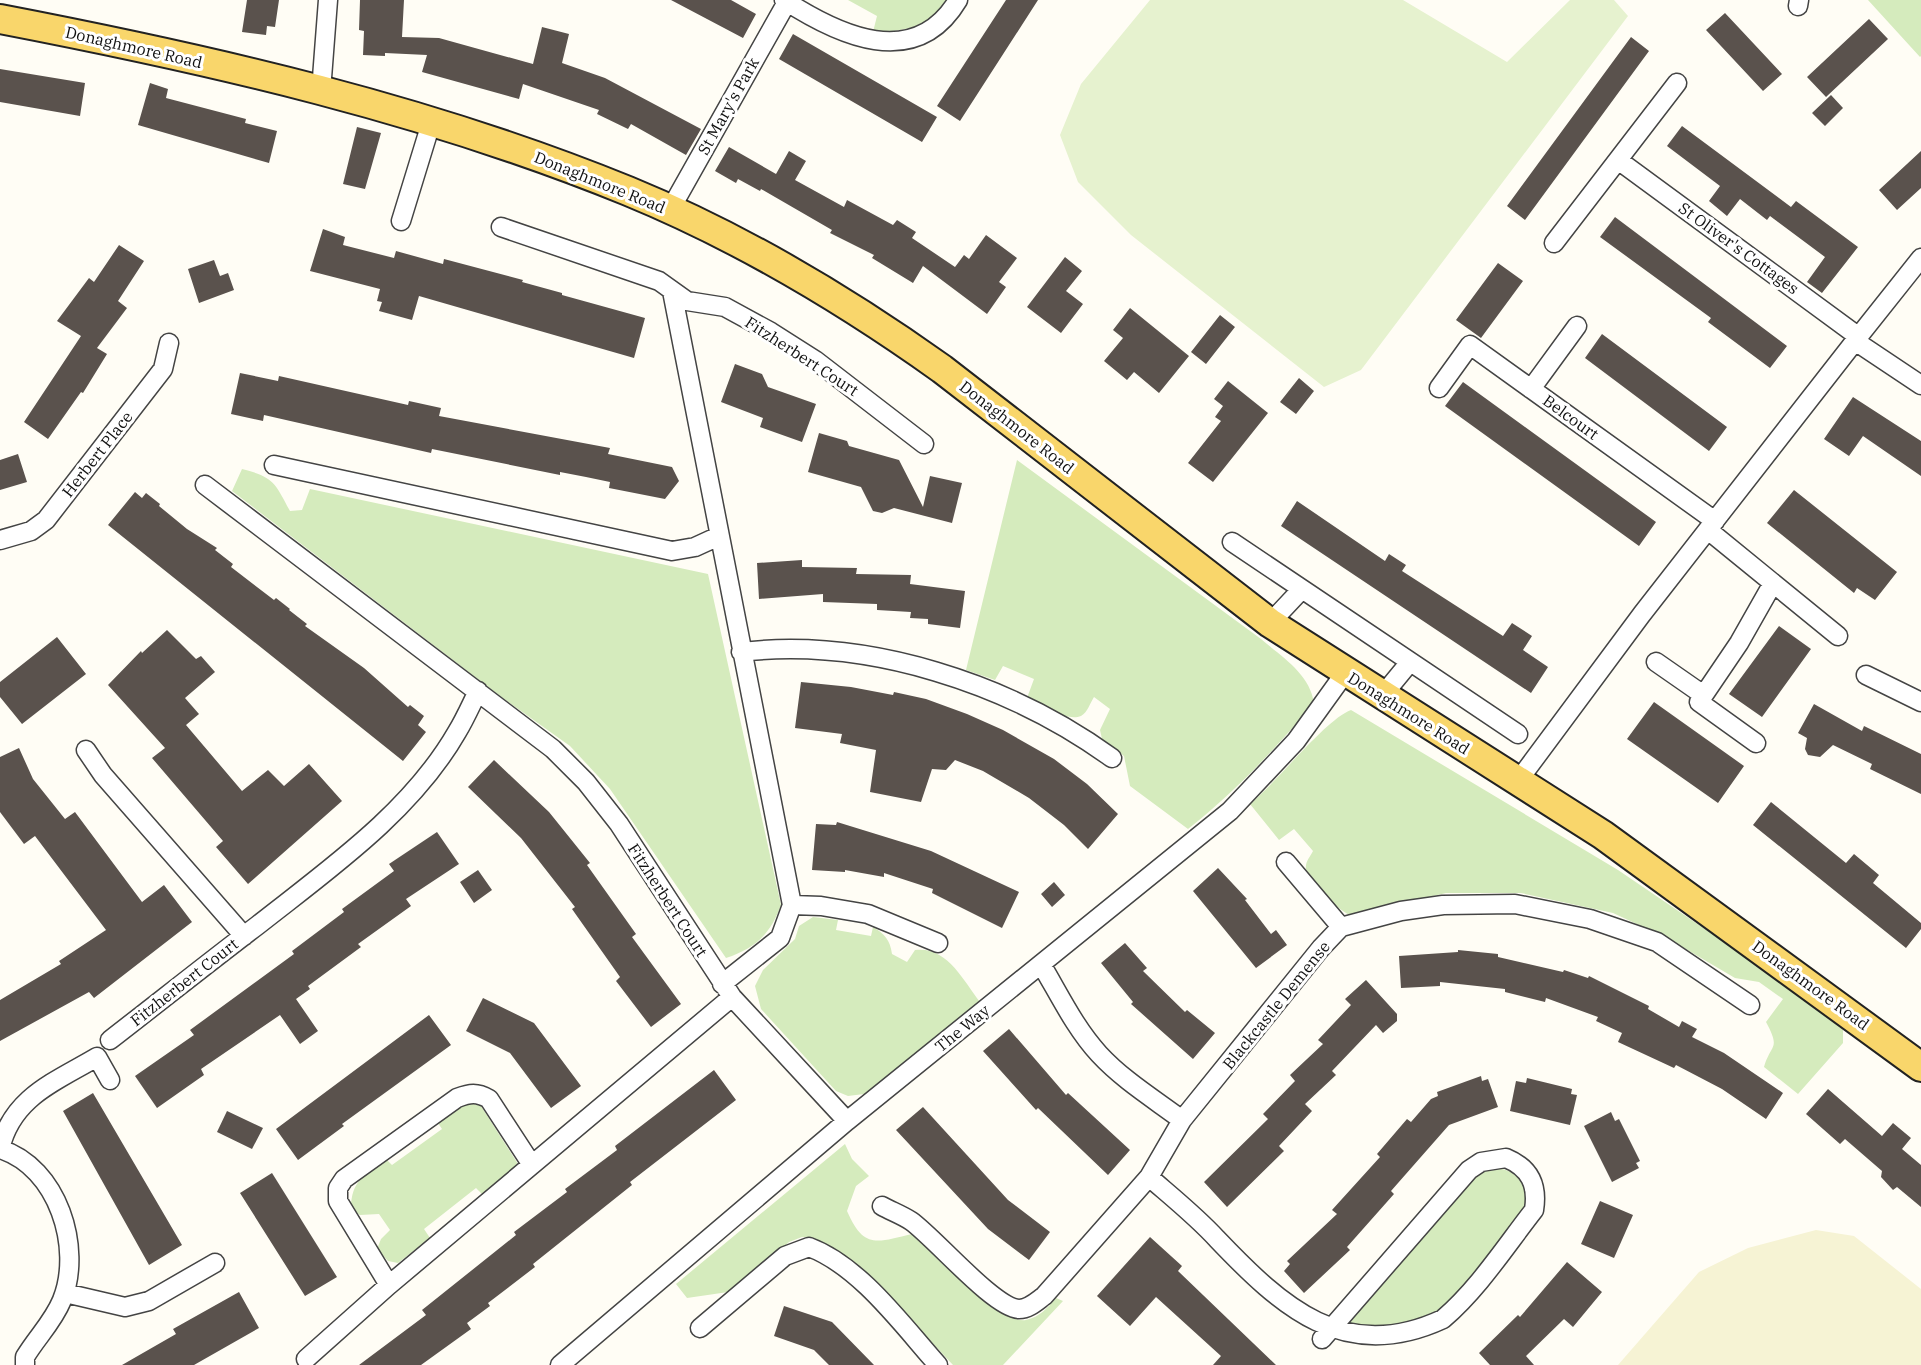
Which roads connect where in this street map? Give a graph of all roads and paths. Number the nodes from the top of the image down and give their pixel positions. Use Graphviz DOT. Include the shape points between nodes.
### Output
graph roads {
  1 [pos="328,0"];
  2 [pos="958,0"];
  3 [pos="786,1"];
  4 [pos="0,19"];
  5 [pos="1677,83"];
  6 [pos="321,91"];
  7 [pos="432,120"];
  8 [pos="1618,160"];
  9 [pos="670,210"];
  10 [pos="401,221"];
  11 [pos="501,227"];
  12 [pos="1554,243"];
  13 [pos="1921,258"];
  14 [pos="672,291"];
  15 [pos="1577,326"];
  16 [pos="1857,339"];
  17 [pos="169,343"];
  18 [pos="1921,385"];
  19 [pos="1439,388"];
  20 [pos="1531,389"];
  21 [pos="924,444"];
  22 [pos="274,465"];
  23 [pos="205,485"];
  24 [pos="1711,526"];
  25 [pos="719,536"];
  26 [pos="0,540"];
  27 [pos="1232,542"];
  28 [pos="1773,583"];
  29 [pos="1302,589"];
  30 [pos="1270,623"];
  31 [pos="1838,636"];
  32 [pos="741,652"];
  33 [pos="1410,662"];
  34 [pos="1656,662"];
  35 [pos="1345,673"];
  36 [pos="1866,675"];
  37 [pos="478,691"];
  38 [pos="1702,694"];
  39 [pos="1382,696"];
  40 [pos="1921,702"];
  41 [pos="1518,734"];
  42 [pos="1756,743"];
  43 [pos="86,750"];
  44 [pos="1112,758"];
  45 [pos="1518,781"];
  46 [pos="1286,862"];
  47 [pos="792,905"];
  48 [pos="1341,927"];
  49 [pos="244,936"];
  50 [pos="938,943"];
  51 [pos="1041,964"];
  52 [pos="727,991"];
  53 [pos="1750,1005"];
  54 [pos="110,1040"];
  55 [pos="1921,1067"];
  56 [pos="110,1080"];
  57 [pos="1182,1120"];
  58 [pos="847,1121"];
  59 [pos="0,1149"];
  60 [pos="532,1165"];
  61 [pos="1149,1177"];
  62 [pos="882,1206"];
  63 [pos="215,1263"];
  64 [pos="388,1285"];
  65 [pos="64,1293"];
  66 [pos="700,1328"];
  67 [pos="1322,1339"];
  68 [pos="1348,1351"];
  69 [pos="1370,1354"];
  70 [pos="306,1359"];
  71 [pos="25,1365"];
  72 [pos="560,1365"];
  73 [pos="938,1365"];
  1 -- 6 [label="street"];
  2 -- 3 [label="street, St Mary's Park" via="929,30 893,42 839,30"];
  3 -- 9 [label="street, St Mary's Park"];
  4 -- 6 [label="main road, Donaghmore Road"];
  5 -- 8 [label="street"];
  6 -- 7 [label="main road, Donaghmore Road"];
  7 -- 9 [label="main road, Donaghmore Road" via="536,156"];
  7 -- 10 [label="street"];
  8 -- 12 [label="street"];
  8 -- 16 [label="street, St Oliver's Cottages"];
  9 -- 30 [label="main road, Donaghmore Road" via="777,263 889,331"];
  11 -- 14 [label="street, Fitzherbert Court" via="659,281"];
  13 -- 16 [label="street"];
  14 -- 21 [label="street, Fitzherbert Court" via="687,302 725,307 771,332 865,396"];
  14 -- 25 [label="street"];
  15 -- 20 [label="street"];
  16 -- 18 [label="street, St Oliver's Cottages"];
  16 -- 24 [label="street"];
  17 -- 26 [label="street, Herbert Place" via="163,369 46,520 31,531"];
  19 -- 20 [label="street, Belcourt" via="1470,345"];
  20 -- 24 [label="street, Belcourt"];
  22 -- 25 [label="street" via="664,549 695,547"];
  23 -- 37 [label="street, Fitzherbert Court"];
  24 -- 28 [label="street, Belcourt"];
  24 -- 45 [label="street"];
  25 -- 32 [label="street"];
  27 -- 29 [label="street"];
  28 -- 31 [label="street, Belcourt"];
  28 -- 38 [label="street" via="1739,643"];
  29 -- 30 [label="street"];
  29 -- 33 [label="street"];
  30 -- 35 [label="main road, Donaghmore Road"];
  32 -- 44 [label="street" via="779,647 823,650 936,671 1052,718"];
  32 -- 47 [label="street"];
  33 -- 39 [label="street"];
  33 -- 41 [label="street"];
  34 -- 38 [label="street"];
  35 -- 39 [label="main road, Donaghmore Road"];
  35 -- 51 [label="street, The Way" via="1296,741 1230,811"];
  36 -- 40 [label="street"];
  37 -- 49 [label="street, Fitzherbert Court" via="457,734 409,797"];
  37 -- 52 [label="street, Fitzherbert Court" via="554,749 586,782 619,824"];
  38 -- 42 [label="street" via="1699,702"];
  39 -- 45 [label="main road, Donaghmore Road"];
  43 -- 49 [label="street" via="103,775"];
  45 -- 55 [label="main road, Donaghmore Road" via="1603,835"];
  46 -- 48 [label="street"];
  47 -- 50 [label="street" via="868,914"];
  47 -- 52 [label="street" via="780,938"];
  48 -- 53 [label="street, Blackcastle Demense" via="1443,904 1515,904 1548,909 1658,942"];
  48 -- 57 [label="street, Blackcastle Demense"];
  49 -- 54 [label="street, Fitzherbert Court"];
  51 -- 57 [label="street" via="1098,1053"];
  51 -- 58 [label="street, The Way"];
  52 -- 58 [label="street, Fitzherbert Court"];
  52 -- 60 [label="street"];
  56 -- 59 [label="street" via="97,1057 26,1100 4,1130"];
  57 -- 61 [label="street, Blackcastle Demense"];
  58 -- 72 [label="street, The Way"];
  59 -- 65 [label="street" via="35,1173 57,1203 70,1259"];
  60 -- 64 [label="street"];
  60 -- 64 [label="street" via="489,1098 469,1093 344,1179 338,1188 338,1201"];
  61 -- 62 [label="street, Blackcastle Demense" via="1044,1296 1018,1309 986,1289 911,1221"];
  61 -- 67 [label="street" via="1216,1237 1283,1312"];
  63 -- 65 [label="street" via="149,1301 125,1307"];
  64 -- 70 [label="street"];
  65 -- 71 [label="street" via="55,1316 25,1357"];
  66 -- 73 [label="street" via="785,1256 809,1247 822,1252 875,1294"];
  67 -- 68 [label="street"];
  67 -- 69 [label="street" via="1469,1170 1481,1162 1506,1158 1527,1170 1536,1196 1534,1210 1470,1293 1417,1338"];
}
